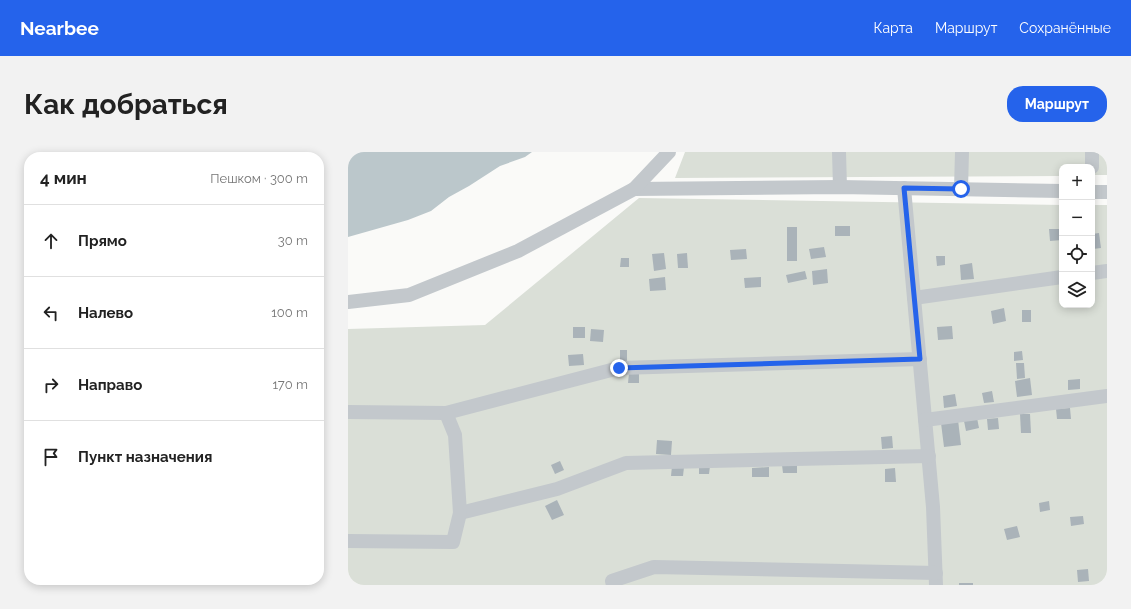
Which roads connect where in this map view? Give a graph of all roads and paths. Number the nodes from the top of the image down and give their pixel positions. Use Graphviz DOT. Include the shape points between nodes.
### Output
graph roads {
  1 [pos="669,152"];
  2 [pos="839,152"];
  3 [pos="962,152"];
  4 [pos="1092,152"];
  5 [pos="1092,164"];
  6 [pos="840,187"];
  7 [pos="904,188"];
  8 [pos="634,189"];
  9 [pos="961,189"];
  10 [pos="1059,191"];
  11 [pos="1095,192"];
  12 [pos="1107,192"];
  13 [pos="1107,270"];
  14 [pos="1095,272"];
  15 [pos="1059,277"];
  16 [pos="914,298"];
  17 [pos="348,302"];
  18 [pos="920,359"];
  19 [pos="1107,396"];
  20 [pos="348,412"];
  21 [pos="446,413"];
  22 [pos="925,420"];
  23 [pos="929,456"];
  24 [pos="460,513"];
  25 [pos="348,541"];
  26 [pos="936,579"];
  27 [pos="613,585"];
  1 -- 8 [label="street"];
  2 -- 6 [label="street"];
  3 -- 9 [label="street"];
  4 -- 5 [label="street"];
  6 -- 7 [label="street"];
  6 -- 8 [label="street"];
  7 -- 9 [label="street"];
  7 -- 16 [label="street"];
  8 -- 17 [label="street" via="518,251 409,295"];
  9 -- 10 [label="street"];
  11 -- 12 [label="street"];
  13 -- 14 [label="street"];
  15 -- 16 [label="street"];
  16 -- 18 [label="street"];
  18 -- 21 [label="street" via="619,368"];
  18 -- 22 [label="street"];
  19 -- 22 [label="street"];
  20 -- 21 [label="street"];
  21 -- 24 [label="street" via="456,435"];
  22 -- 23 [label="street"];
  23 -- 24 [label="street" via="626,463 557,489"];
  23 -- 26 [label="street"];
  24 -- 25 [label="street" via="453,542"];
  26 -- 27 [label="street" via="654,567 612,581"];
}
